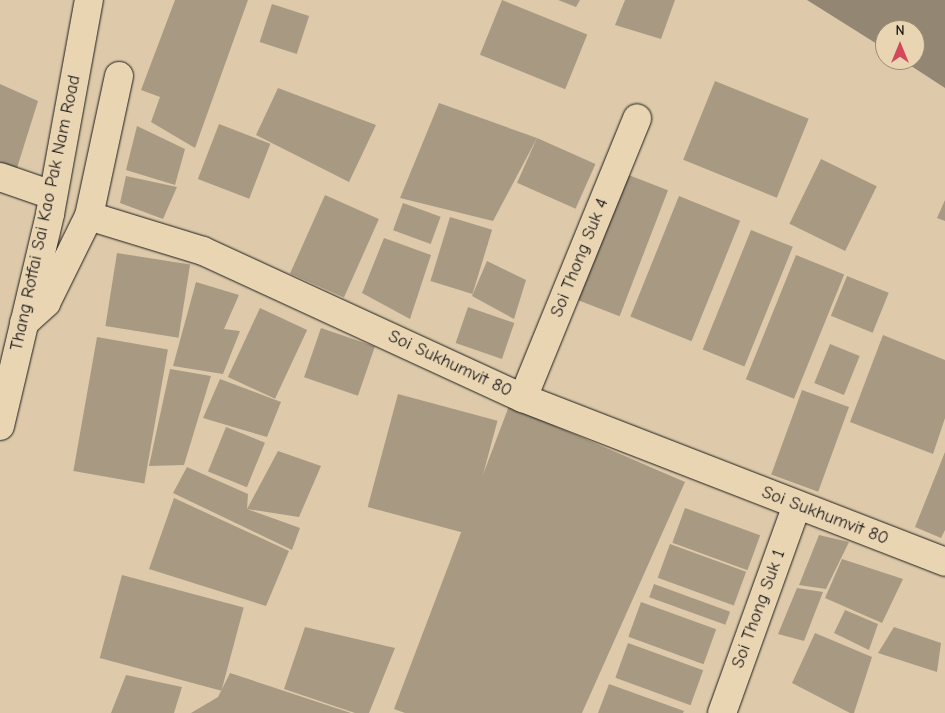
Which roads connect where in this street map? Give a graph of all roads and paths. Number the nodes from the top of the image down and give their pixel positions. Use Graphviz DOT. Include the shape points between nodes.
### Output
graph roads {
  1 [pos="89,0"];
  2 [pos="119,76"];
  3 [pos="637,118"];
  4 [pos="0,177"];
  5 [pos="52,195"];
  6 [pos="88,216"];
  7 [pos="24,323"];
  8 [pos="523,398"];
  9 [pos="0,426"];
  10 [pos="797,505"];
  11 [pos="945,562"];
  12 [pos="722,713"];
  1 -- 5 [label="street, Thang Rotfai Sai Kao Pak Nam Road"];
  2 -- 6 [label="street"];
  3 -- 8 [label="street, Soi Thong Suk 4"];
  4 -- 5 [label="street"];
  5 -- 7 [label="street, Thang Rotfai Sai Kao Pak Nam Road"];
  6 -- 7 [label="street" via="46,303"];
  6 -- 8 [label="street, Soi Sukhumvit 80" via="203,251"];
  7 -- 9 [label="street, Thang Rotfai Sai Kao Pak Nam Road"];
  8 -- 10 [label="street, Soi Sukhumvit 80"];
  10 -- 11 [label="street, Soi Sukhumvit 80"];
  10 -- 12 [label="street, Soi Thong Suk 1"];
}
